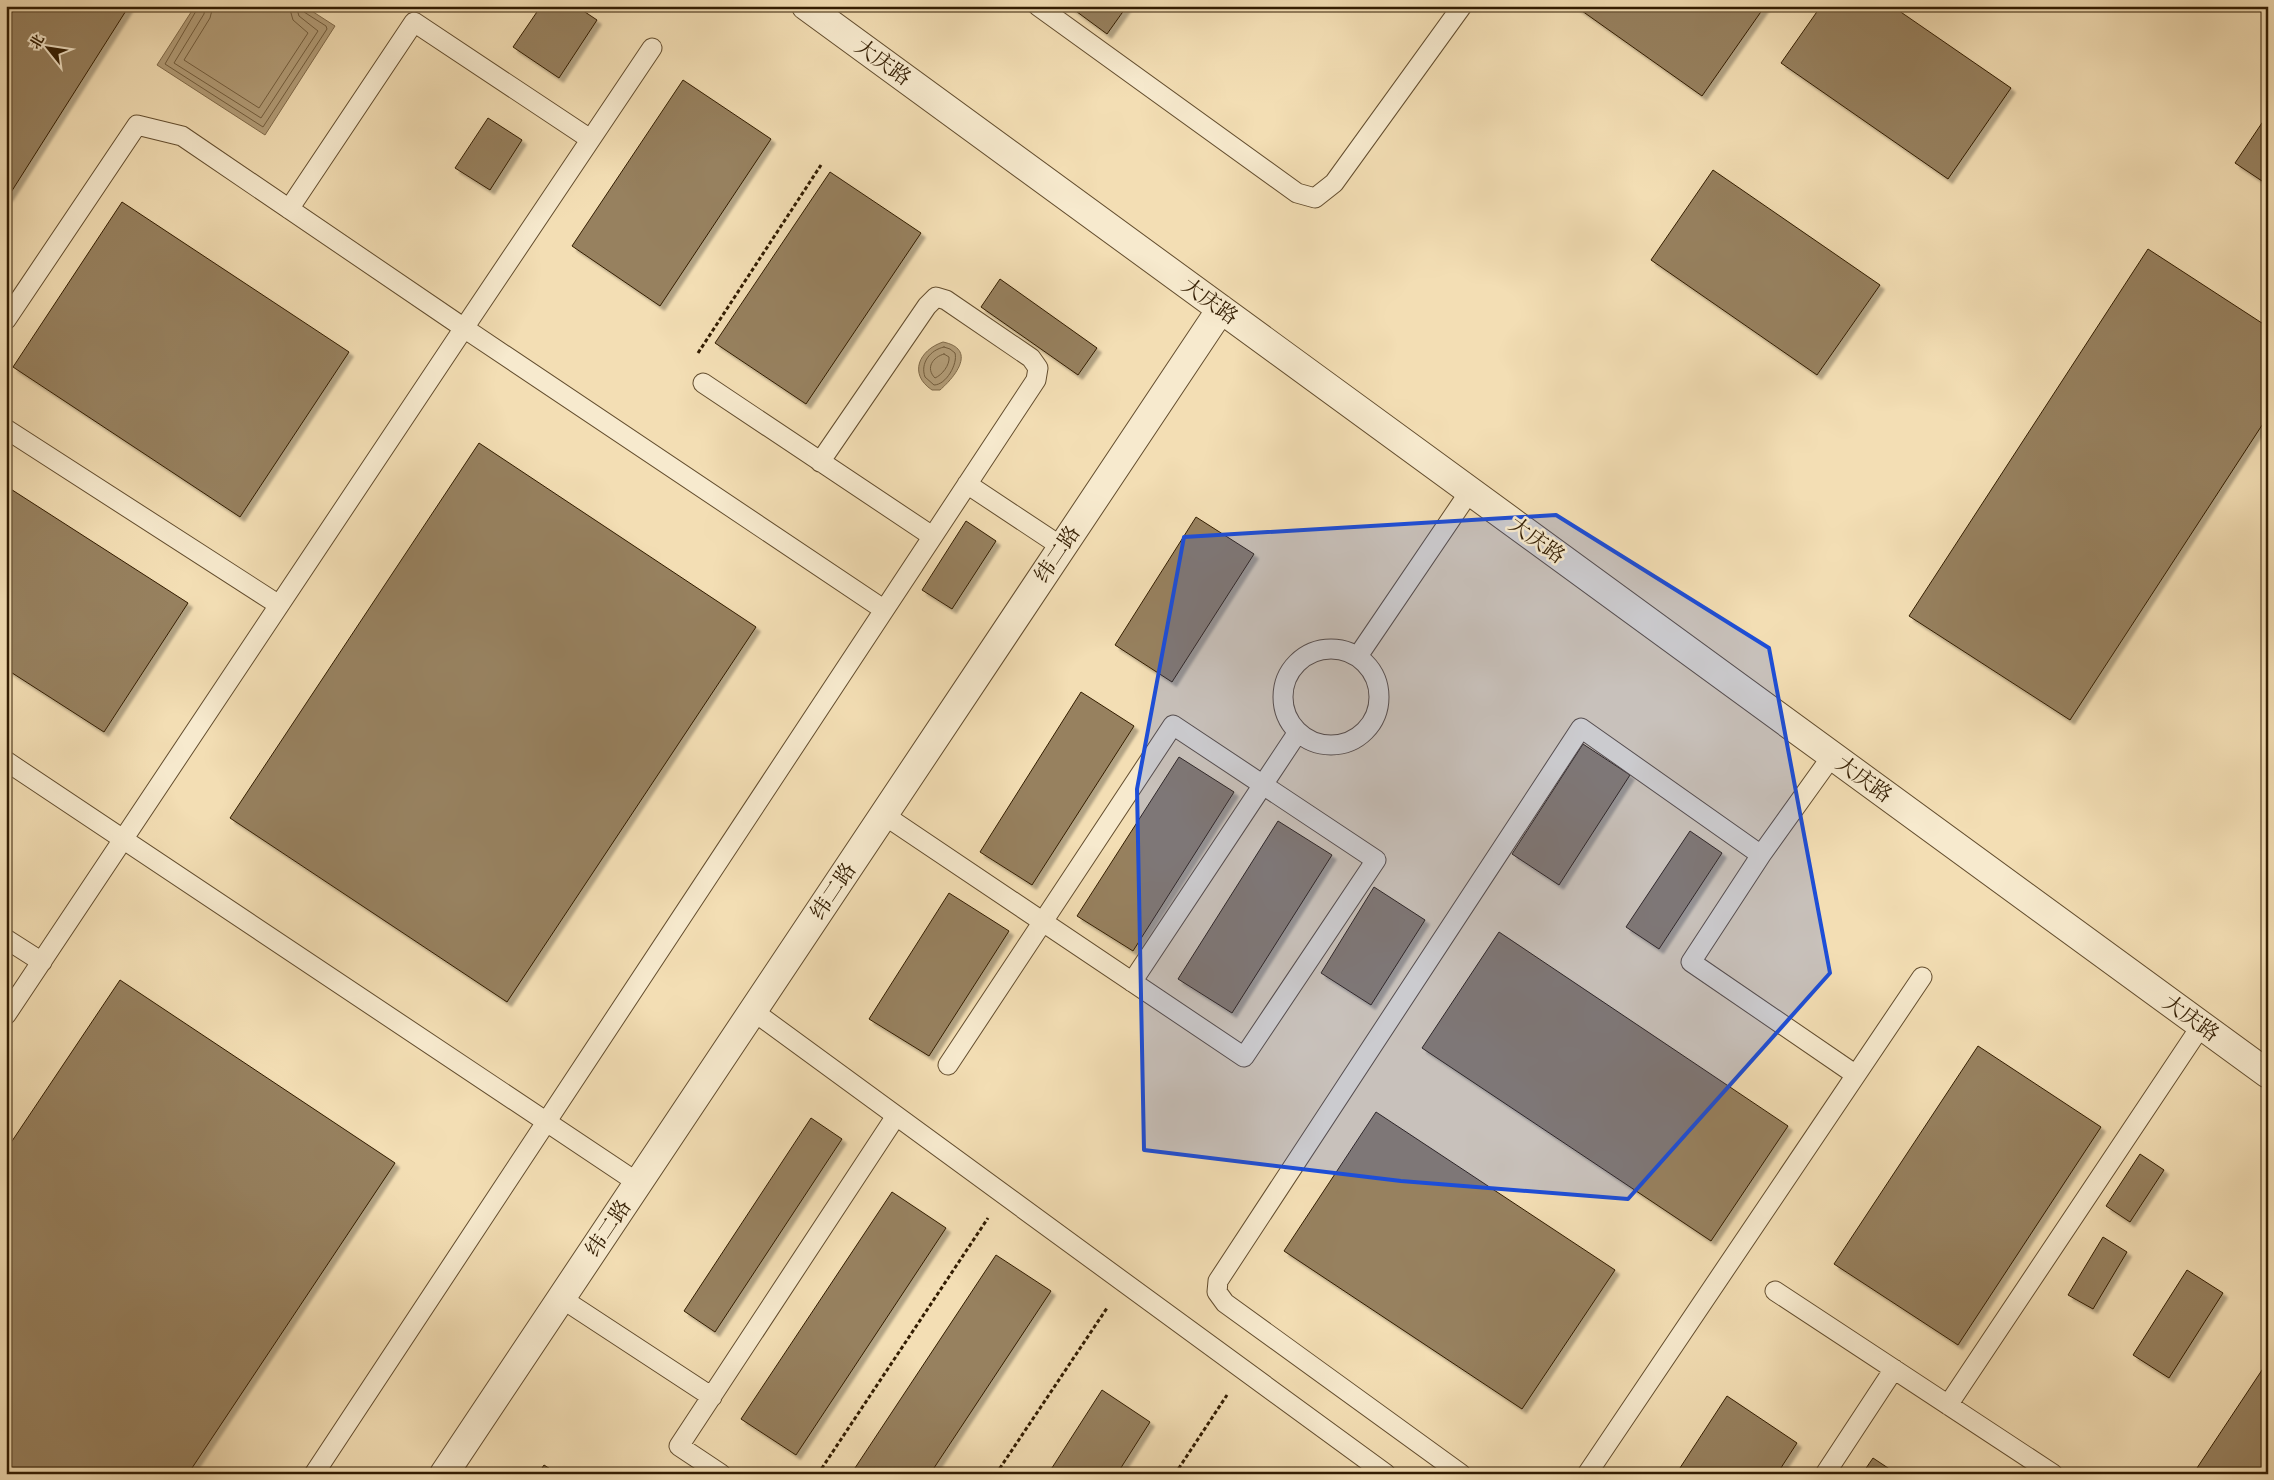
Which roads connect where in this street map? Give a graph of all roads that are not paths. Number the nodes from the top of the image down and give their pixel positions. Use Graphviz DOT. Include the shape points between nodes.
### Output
graph roads {
  1 [pos="806,6"];
  2 [pos="1038,6"];
  3 [pos="1462,6"];
  4 [pos="652,48"];
  5 [pos="590,139"];
  6 [pos="289,209"];
  7 [pos="1221,309"];
  8 [pos="6,320"];
  9 [pos="464,328"];
  10 [pos="703,383"];
  11 [pos="6,429"];
  12 [pos="820,462"];
  13 [pos="966,484"];
  14 [pos="1470,491"];
  15 [pos="932,536"];
  16 [pos="1062,547"];
  17 [pos="279,605"];
  18 [pos="883,609"];
  19 [pos="1358,656"];
  20 [pos="1298,732"];
  21 [pos="1832,756"];
  22 [pos="6,761"];
  23 [pos="1263,785"];
  24 [pos="884,815"];
  25 [pos="124,839"];
  26 [pos="1761,855"];
  27 [pos="1043,922"];
  28 [pos="6,939"];
  29 [pos="42,962"];
  30 [pos="1922,978"];
  31 [pos="1132,982"];
  32 [pos="753,1011"];
  33 [pos="6,1015"];
  34 [pos="2202,1026"];
  35 [pos="948,1065"];
  36 [pos="2268,1074"];
  37 [pos="1856,1075"];
  38 [pos="896,1116"];
  39 [pos="546,1121"];
  40 [pos="638,1183"];
  41 [pos="1775,1291"];
  42 [pos="561,1298"];
  43 [pos="1894,1369"];
  44 [pos="712,1396"];
  45 [pos="1948,1404"];
  46 [pos="314,1474"];
  47 [pos="444,1474"];
  48 [pos="720,1474"];
  49 [pos="1386,1474"];
  50 [pos="1461,1474"];
  51 [pos="1587,1474"];
  52 [pos="1825,1474"];
  53 [pos="2053,1474"];
  1 -- 7 [label="street, 大庆路"];
  2 -- 3 [label="lane" via="1297,193 1315,198 1334,184"];
  4 -- 5 [label="lane"];
  5 -- 6 [label="lane" via="414,22"];
  5 -- 9 [label="lane"];
  6 -- 8 [label="lane" via="182,136 137,125"];
  6 -- 9 [label="lane"];
  7 -- 14 [label="street, 大庆路"];
  7 -- 16 [label="street, 纬二路"];
  9 -- 17 [label="lane"];
  9 -- 18 [label="lane"];
  10 -- 12 [label="lane"];
  11 -- 17 [label="lane"];
  12 -- 13 [label="lane" via="936,297 946,300 1031,358 1038,368 1036,380"];
  12 -- 15 [label="lane"];
  13 -- 15 [label="lane"];
  13 -- 16 [label="lane"];
  14 -- 19 [label="lane"];
  14 -- 21 [label="street, 大庆路"];
  15 -- 18 [label="lane"];
  16 -- 24 [label="street, 纬二路"];
  17 -- 25 [label="lane"];
  18 -- 39 [label="lane"];
  19 -- 20 [label="lane" via="1327,648 1298,661 1283,689 1288,719"];
  19 -- 20 [label="lane" via="1376,679 1378,708 1373,721 1352,740 1338,744 1310,740"];
  20 -- 23 [label="lane"];
  21 -- 26 [label="lane"];
  21 -- 34 [label="street, 大庆路"];
  22 -- 25 [label="lane"];
  23 -- 27 [label="lane" via="1173,726"];
  23 -- 31 [label="lane"];
  23 -- 31 [label="lane" via="1376,860 1244,1057"];
  24 -- 27 [label="lane"];
  24 -- 32 [label="street, 纬二路"];
  25 -- 29 [label="lane"];
  25 -- 39 [label="lane"];
  26 -- 37 [label="lane" via="1691,962"];
  26 -- 50 [label="lane" via="1581,728 1218,1281 1217,1292 1224,1303"];
  27 -- 31 [label="lane"];
  27 -- 35 [label="lane"];
  28 -- 29 [label="lane"];
  29 -- 33 [label="lane"];
  30 -- 37 [label="lane"];
  32 -- 38 [label="lane"];
  32 -- 40 [label="street, 纬二路"];
  34 -- 36 [label="street, 大庆路"];
  34 -- 45 [label="lane"];
  37 -- 51 [label="lane"];
  38 -- 44 [label="lane"];
  38 -- 49 [label="lane"];
  39 -- 40 [label="lane"];
  39 -- 46 [label="lane"];
  40 -- 42 [label="street, 纬二路"];
  41 -- 43 [label="lane"];
  42 -- 44 [label="lane"];
  42 -- 47 [label="street, 纬二路"];
  43 -- 45 [label="lane"];
  43 -- 52 [label="lane"];
  44 -- 48 [label="lane" via="679,1446"];
  45 -- 53 [label="lane"];
}
